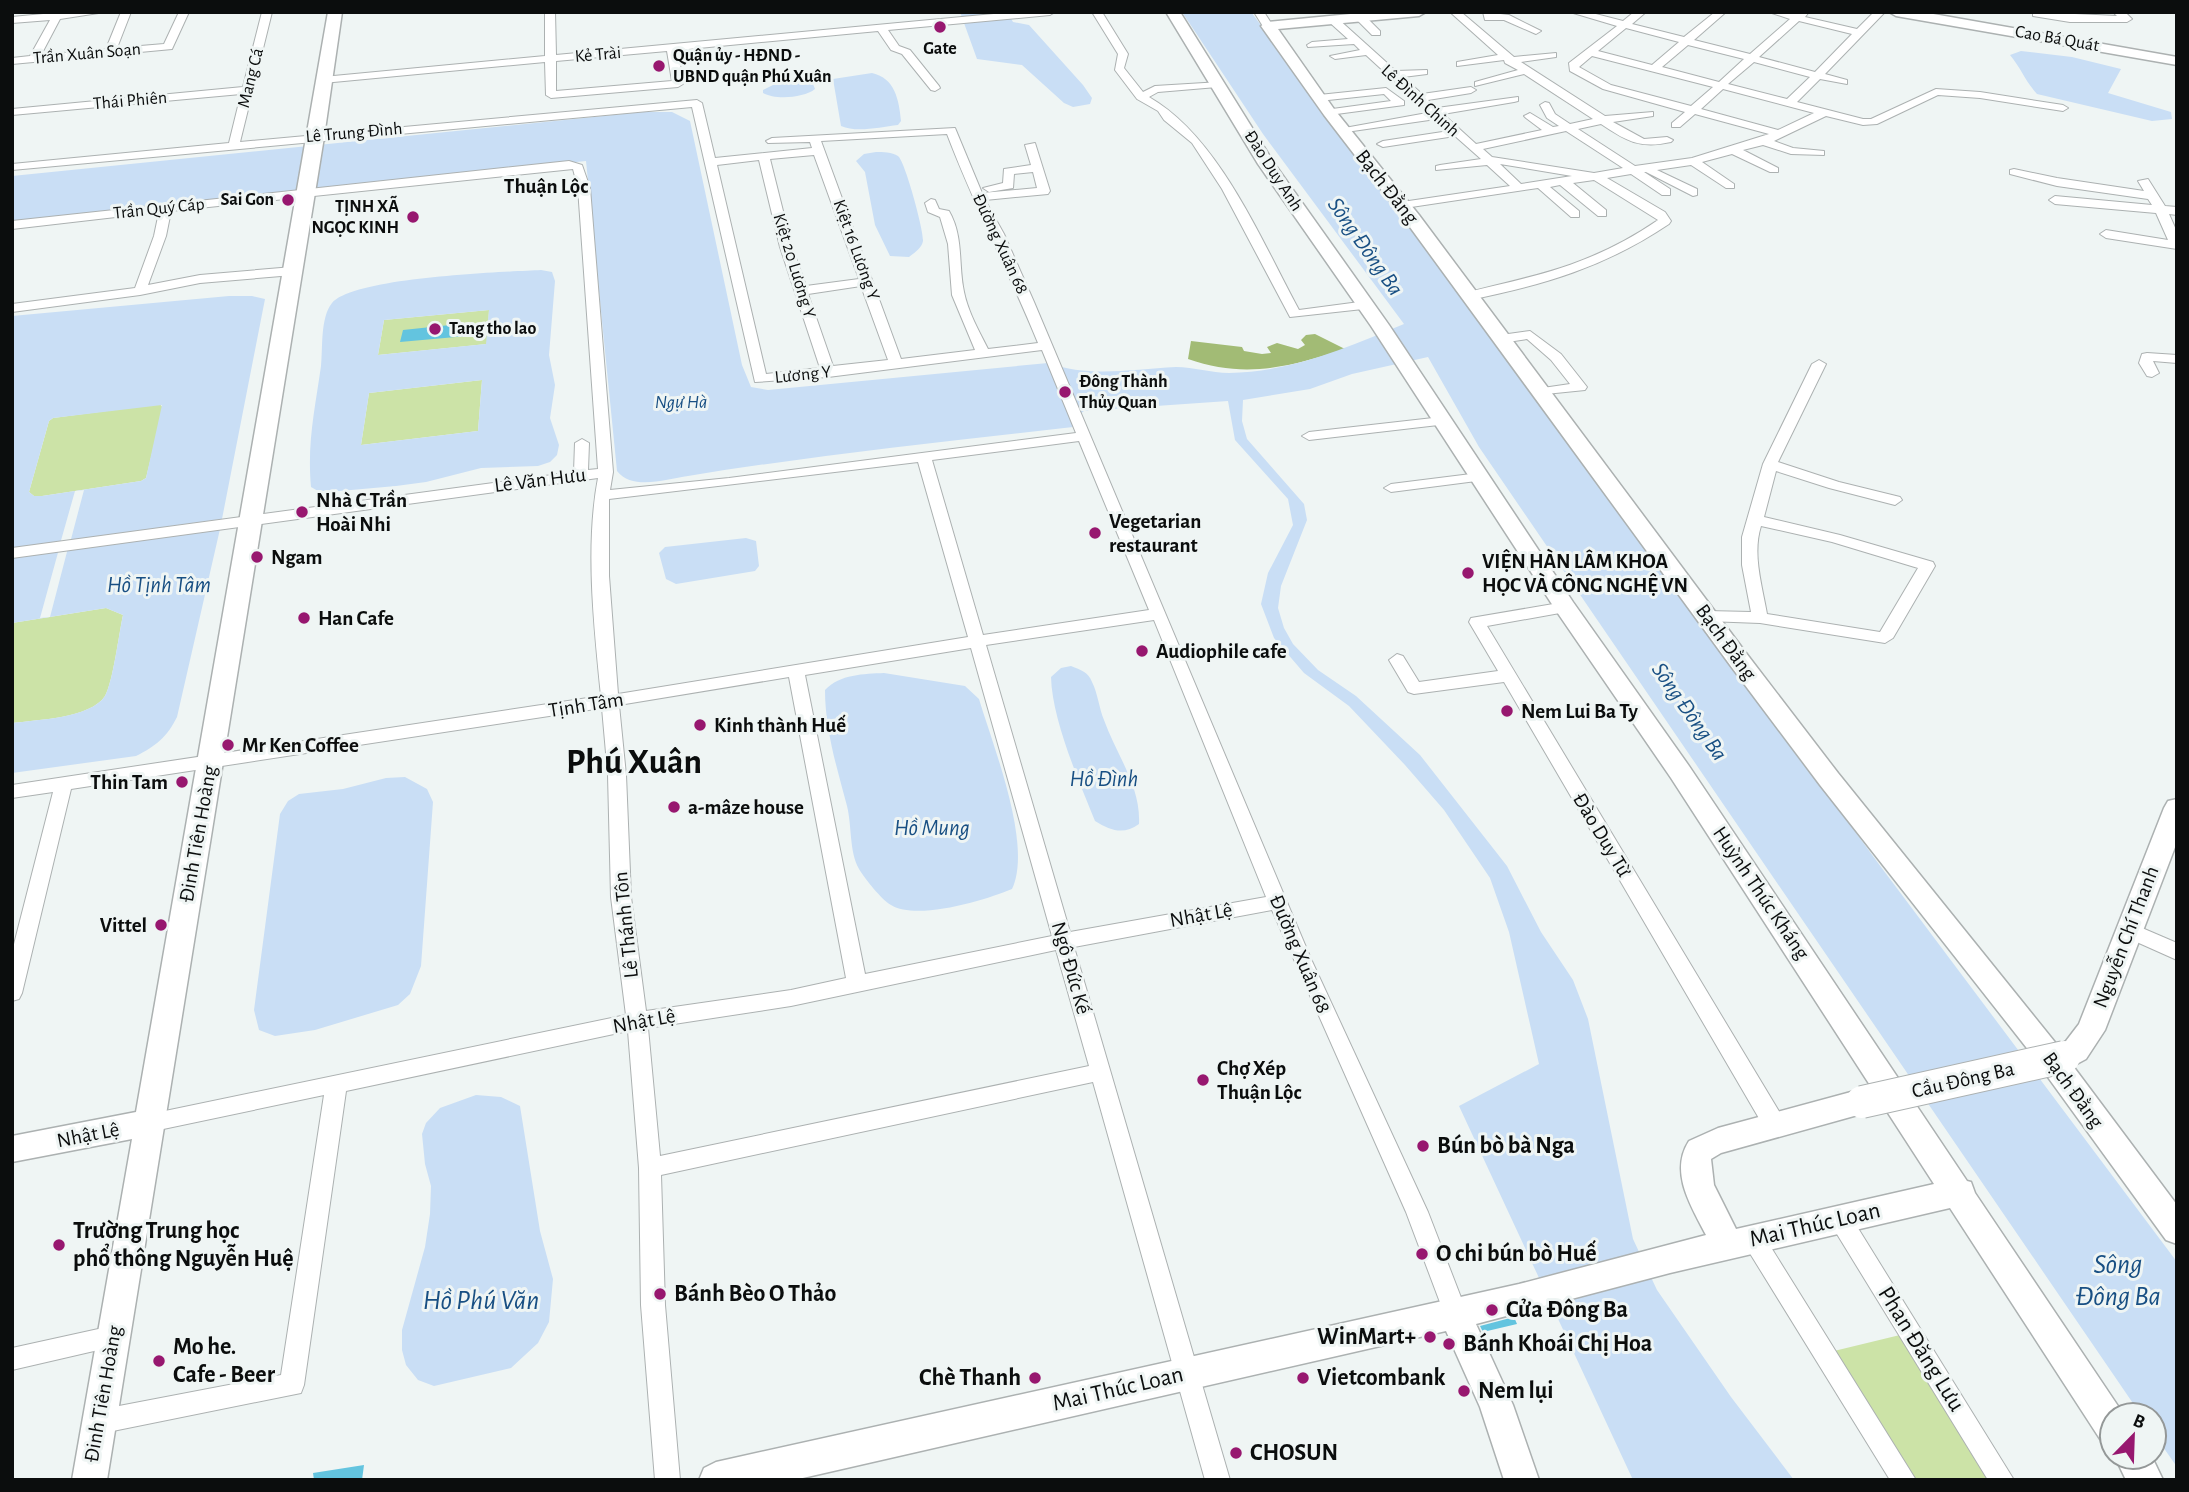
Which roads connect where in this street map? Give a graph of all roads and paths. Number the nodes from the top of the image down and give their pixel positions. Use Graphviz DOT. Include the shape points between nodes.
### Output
graph roads {
  1 [pos="100,12"];
  2 [pos="125,12"];
  3 [pos="184,12"];
  4 [pos="267,12"];
  5 [pos="335,12"];
  6 [pos="550,12"];
  7 [pos="905,12"];
  8 [pos="1050,12"];
  9 [pos="1097,12"];
  10 [pos="1173,12"];
  11 [pos="1455,12"];
  12 [pos="1488,12"];
  13 [pos="1574,12"];
  14 [pos="1641,12"];
  15 [pos="1721,12"];
  16 [pos="1774,12"];
  17 [pos="1880,12"];
  18 [pos="1896,12"];
  19 [pos="2118,12"];
  20 [pos="1411,13"];
  21 [pos="2037,13"];
  22 [pos="1800,15"];
  23 [pos="56,17"];
  24 [pos="1360,18"];
  25 [pos="1264,19"];
  26 [pos="1332,19"];
  27 [pos="12,20"];
  28 [pos="1625,25"];
  29 [pos="911,26"];
  30 [pos="882,29"];
  31 [pos="1536,31"];
  32 [pos="2020,32"];
  33 [pos="1376,33"];
  34 [pos="1859,33"];
  35 [pos="1355,41"];
  36 [pos="1686,41"];
  37 [pos="1312,45"];
  38 [pos="672,48"];
  39 [pos="111,51"];
  40 [pos="1366,52"];
  41 [pos="1590,52"];
  42 [pos="1552,55"];
  43 [pos="1335,56"];
  44 [pos="34,58"];
  45 [pos="1752,58"];
  46 [pos="550,59"];
  47 [pos="1506,59"];
  48 [pos="12,61"];
  49 [pos="2177,61"];
  50 [pos="1359,63"];
  51 [pos="1461,64"];
  52 [pos="1653,69"];
  53 [pos="1384,70"];
  54 [pos="1524,71"];
  55 [pos="1423,72"];
  56 [pos="1818,75"];
  57 [pos="323,80"];
  58 [pos="1565,82"];
  59 [pos="1843,82"];
  60 [pos="1217,84"];
  61 [pos="1547,85"];
  62 [pos="1720,86"];
  63 [pos="935,88"];
  64 [pos="1360,88"];
  65 [pos="248,90"];
  66 [pos="1604,94"];
  67 [pos="1141,97"];
  68 [pos="1418,98"];
  69 [pos="1319,99"];
  70 [pos="1514,99"];
  71 [pos="1572,100"];
  72 [pos="696,103"];
  73 [pos="1789,104"];
  74 [pos="1545,105"];
  75 [pos="1372,107"];
  76 [pos="2063,108"];
  77 [pos="1693,110"];
  78 [pos="12,112"];
  79 [pos="1434,113"];
  80 [pos="1823,113"];
  81 [pos="1649,114"];
  82 [pos="1530,116"];
  83 [pos="1406,119"];
  84 [pos="1603,120"];
  85 [pos="1586,123"];
  86 [pos="1676,125"];
  87 [pos="1570,127"];
  88 [pos="1343,131"];
  89 [pos="1550,131"];
  90 [pos="1455,133"];
  91 [pos="1776,133"];
  92 [pos="814,138"];
  93 [pos="1424,138"];
  94 [pos="315,139"];
  95 [pos="1667,140"];
  96 [pos="772,141"];
  97 [pos="1764,141"];
  98 [pos="234,144"];
  99 [pos="1383,144"];
  100 [pos="1031,145"];
  101 [pos="1472,148"];
  102 [pos="1731,149"];
  103 [pos="818,151"];
  104 [pos="1399,151"];
  105 [pos="1820,153"];
  106 [pos="1362,154"];
  107 [pos="764,157"];
  108 [pos="1693,161"];
  109 [pos="711,162"];
  110 [pos="1490,164"];
  111 [pos="12,167"];
  112 [pos="1038,168"];
  113 [pos="1440,169"];
  114 [pos="1648,169"];
  115 [pos="1774,170"];
  116 [pos="1633,171"];
  117 [pos="2014,172"];
  118 [pos="1598,177"];
  119 [pos="1508,181"];
  120 [pos="2144,181"];
  121 [pos="1564,182"];
  122 [pos="1541,185"];
  123 [pos="1730,186"];
  124 [pos="1520,189"];
  125 [pos="306,191"];
  126 [pos="1666,192"];
  127 [pos="1693,192"];
  128 [pos="976,193"];
  129 [pos="2154,196"];
  130 [pos="2055,200"];
  131 [pos="1399,201"];
  132 [pos="931,203"];
  133 [pos="166,208"];
  134 [pos="2161,210"];
  135 [pos="2177,211"];
  136 [pos="1602,213"];
  137 [pos="1575,214"];
  138 [pos="12,225"];
  139 [pos="2106,234"];
  140 [pos="293,271"];
  141 [pos="868,281"];
  142 [pos="140,290"];
  143 [pos="800,291"];
  144 [pos="1469,296"];
  145 [pos="1367,305"];
  146 [pos="12,308"];
  147 [pos="1501,339"];
  148 [pos="983,352"];
  149 [pos="1048,352"];
  150 [pos="2177,359"];
  151 [pos="896,363"];
  152 [pos="1405,363"];
  153 [pos="1819,364"];
  154 [pos="828,373"];
  155 [pos="2152,373"];
  156 [pos="1541,393"];
  157 [pos="1442,421"];
  158 [pos="1082,431"];
  159 [pos="1309,436"];
  160 [pos="582,443"];
  161 [pos="924,457"];
  162 [pos="1770,464"];
  163 [pos="606,472"];
  164 [pos="581,474"];
  165 [pos="1479,477"];
  166 [pos="1391,488"];
  167 [pos="602,495"];
  168 [pos="1895,500"];
  169 [pos="251,520"];
  170 [pos="1756,520"];
  171 [pos="12,553"];
  172 [pos="1565,607"];
  173 [pos="1158,614"];
  174 [pos="1707,616"];
  175 [pos="1760,618"];
  176 [pos="976,640"];
  177 [pos="1397,660"];
  178 [pos="796,669"];
  179 [pos="1507,676"];
  180 [pos="609,701"];
  181 [pos="210,760"];
  182 [pos="64,783"];
  183 [pos="12,792"];
  184 [pos="2177,808"];
  185 [pos="1277,902"];
  186 [pos="2128,930"];
  187 [pos="1063,941"];
  188 [pos="2177,952"];
  189 [pos="857,984"];
  190 [pos="12,993"];
  191 [pos="637,1021"];
  192 [pos="2064,1057"];
  193 [pos="1101,1072"];
  194 [pos="336,1084"];
  195 [pos="149,1123"];
  196 [pos="1775,1125"];
  197 [pos="12,1149"];
  198 [pos="650,1168"];
  199 [pos="1960,1192"];
  200 [pos="1840,1219"];
  201 [pos="2177,1230"];
  202 [pos="1741,1242"];
  203 [pos="1455,1313"];
  204 [pos="112,1337"];
  205 [pos="12,1359"];
  206 [pos="1188,1374"];
  207 [pos="2098,1405"];
  208 [pos="98,1422"];
  209 [pos="89,1480"];
  210 [pos="668,1480"];
  211 [pos="716,1480"];
  212 [pos="1218,1480"];
  213 [pos="1522,1480"];
  214 [pos="1904,1480"];
  215 [pos="2003,1480"];
  1 -- 23 [label="street"];
  2 -- 39 [label="street"];
  3 -- 39 [label="street, Trần Xuân Soạn" via="171,43"];
  4 -- 65 [label="street, Mang Cá"];
  5 -- 57 [label="main road"];
  6 -- 46 [label="street"];
  7 -- 29 [label="street"];
  8 -- 29 [label="street, Kẻ Trài"];
  9 -- 67 [label="street" via="1123,54 1119,68"];
  10 -- 60 [label="main road, Đào Duy Anh"];
  11 -- 47 [label="street"];
  12 -- 31 [label="street" via="1489,18 1506,17"];
  13 -- 28 [label="street"];
  14 -- 28 [label="street"];
  15 -- 36 [label="street"];
  16 -- 22 [label="street"];
  17 -- 34 [label="street"];
  18 -- 32 [label="main road, Cao Bá Quát"];
  19 -- 21 [label="street" via="2126,19 2070,19"];
  20 -- 24 [label="main road"];
  21 -- 32 [label="street"];
  22 -- 34 [label="street"];
  22 -- 45 [label="street"];
  23 -- 27 [label="street"];
  23 -- 44 [label="street"];
  24 -- 26 [label="main road"];
  24 -- 33 [label="street"];
  25 -- 26 [label="main road"];
  25 -- 69 [label="main road, Bạch Đằng"];
  26 -- 35 [label="street, Lê Đình Chinh"];
  28 -- 36 [label="street"];
  28 -- 41 [label="street"];
  29 -- 30 [label="street, Kẻ Trài"];
  30 -- 38 [label="street, Kẻ Trài"];
  30 -- 63 [label="street"];
  32 -- 49 [label="main road, Cao Bá Quát"];
  34 -- 56 [label="street"];
  35 -- 37 [label="street"];
  35 -- 40 [label="street, Lê Đình Chinh"];
  36 -- 45 [label="street"];
  36 -- 52 [label="street"];
  38 -- 46 [label="street, Kẻ Trài"];
  38 -- 46 [label="street" via="678,84 551,95"];
  39 -- 44 [label="street, Trần Xuân Soạn"];
  40 -- 43 [label="street"];
  40 -- 53 [label="street, Lê Đình Chinh"];
  41 -- 52 [label="street"];
  41 -- 77 [label="street" via="1574,69 1607,87"];
  42 -- 47 [label="street"];
  44 -- 48 [label="street, Trần Xuân Soạn"];
  45 -- 56 [label="street"];
  45 -- 62 [label="street"];
  46 -- 57 [label="street, Kẻ Trài"];
  47 -- 51 [label="street"];
  47 -- 54 [label="street"];
  50 -- 53 [label="street"];
  52 -- 62 [label="street"];
  53 -- 55 [label="street"];
  53 -- 68 [label="street, Lê Đình Chinh"];
  54 -- 61 [label="street"];
  54 -- 68 [label="street"];
  56 -- 59 [label="street"];
  56 -- 73 [label="street"];
  57 -- 94 [label="main road"];
  58 -- 61 [label="street"];
  60 -- 67 [label="street" via="1155,89"];
  60 -- 145 [label="main road, Đào Duy Anh" via="1280,184"];
  61 -- 71 [label="street"];
  62 -- 73 [label="street"];
  62 -- 77 [label="street"];
  64 -- 69 [label="street"];
  64 -- 75 [label="street"];
  64 -- 75 [label="street" via="1386,91 1400,103"];
  65 -- 78 [label="street, Thái Phiên"];
  65 -- 98 [label="street, Mang Cá"];
  66 -- 71 [label="street"];
  67 -- 145 [label="street" via="1162,109 1196,141 1228,189 1295,314"];
  68 -- 79 [label="street, Lê Đình Chinh"];
  69 -- 75 [label="street"];
  69 -- 88 [label="main road, Bạch Đằng"];
  70 -- 79 [label="street"];
  71 -- 84 [label="street"];
  72 -- 94 [label="street, Lê Trung Đình"];
  72 -- 109 [label="street, Lương Y"];
  73 -- 80 [label="street"];
  74 -- 87 [label="street" via="1551,116"];
  76 -- 80 [label="street" via="1936,92 1870,122"];
  77 -- 86 [label="street"];
  77 -- 91 [label="street"];
  79 -- 83 [label="street"];
  79 -- 90 [label="street, Lê Đình Chinh"];
  80 -- 91 [label="street"];
  81 -- 84 [label="street"];
  82 -- 89 [label="street"];
  83 -- 88 [label="street"];
  83 -- 93 [label="street"];
  84 -- 85 [label="street"];
  84 -- 95 [label="street" via="1634,140"];
  85 -- 87 [label="street"];
  85 -- 114 [label="street"];
  87 -- 89 [label="street"];
  87 -- 116 [label="street"];
  88 -- 106 [label="main road, Bạch Đằng"];
  89 -- 101 [label="street"];
  90 -- 93 [label="street"];
  90 -- 101 [label="street, Lê Đình Chinh"];
  91 -- 97 [label="street"];
  92 -- 96 [label="street"];
  92 -- 103 [label="street, Kiệt 16 Lương Y"];
  92 -- 128 [label="street, Đường Xuân 68" via="951,130"];
  93 -- 99 [label="street"];
  94 -- 98 [label="street, Lê Trung Đình"];
  94 -- 125 [label="main road, Đinh Tiên Hoàng"];
  97 -- 102 [label="street"];
  97 -- 105 [label="street" via="1791,151"];
  98 -- 111 [label="street, Lê Trung Đình"];
  100 -- 112 [label="street"];
  101 -- 110 [label="street, Lê Đình Chinh"];
  102 -- 108 [label="street"];
  102 -- 115 [label="street"];
  103 -- 107 [label="street"];
  103 -- 141 [label="street, Kiệt 16 Lương Y"];
  104 -- 106 [label="street"];
  106 -- 131 [label="main road, Bạch Đằng"];
  107 -- 109 [label="street"];
  107 -- 143 [label="street, Kiệt 20 Lương Y"];
  108 -- 114 [label="street"];
  108 -- 123 [label="street"];
  109 -- 154 [label="street, Lương Y" via="760,379"];
  110 -- 113 [label="street"];
  110 -- 118 [label="street" via="1494,160"];
  110 -- 119 [label="street, Lê Đình Chinh"];
  112 -- 128 [label="street" via="1008,171 1008,186"];
  112 -- 128 [label="street" via="1041,192"];
  114 -- 116 [label="street"];
  114 -- 127 [label="street"];
  116 -- 118 [label="street"];
  116 -- 126 [label="street"];
  117 -- 129 [label="street"];
  118 -- 121 [label="street"];
  118 -- 144 [label="street" via="1665,221 1621,251 1577,271"];
  119 -- 124 [label="street, Lê Đình Chinh"];
  119 -- 131 [label="street"];
  120 -- 129 [label="street"];
  121 -- 122 [label="street"];
  121 -- 136 [label="street"];
  122 -- 124 [label="street"];
  122 -- 137 [label="street"];
  124 -- 131 [label="street"];
  125 -- 133 [label="street, Trần Quý Cáp"];
  125 -- 140 [label="main road, Đinh Tiên Hoàng"];
  125 -- 163 [label="street" via="569,164 578,167 584,188"];
  128 -- 149 [label="street, Đường Xuân 68"];
  129 -- 134 [label="street"];
  130 -- 134 [label="street"];
  131 -- 144 [label="main road, Bạch Đằng"];
  132 -- 148 [label="street" via="934,212 945,214 954,230 959,298"];
  133 -- 138 [label="street, Trần Quý Cáp"];
  133 -- 142 [label="street"];
  134 -- 135 [label="street"];
  134 -- 139 [label="street" via="2176,245"];
  140 -- 142 [label="street" via="200,279"];
  140 -- 169 [label="main road, Đinh Tiên Hoàng"];
  141 -- 143 [label="street"];
  141 -- 151 [label="street, Kiệt 16 Lương Y"];
  142 -- 146 [label="street"];
  143 -- 154 [label="street, Kiệt 20 Lương Y"];
  144 -- 147 [label="main road, Bạch Đằng"];
  145 -- 152 [label="main road, Đào Duy Anh"];
  147 -- 156 [label="main road, Bạch Đằng"];
  147 -- 156 [label="street" via="1530,335 1580,387"];
  148 -- 149 [label="street, Lương Y"];
  148 -- 151 [label="street, Lương Y"];
  149 -- 158 [label="street, Đường Xuân 68"];
  150 -- 155 [label="street" via="2147,357"];
  151 -- 154 [label="street, Lương Y"];
  152 -- 157 [label="main road, Huỳnh Thúc Kháng"];
  153 -- 162 [label="street"];
  156 -- 174 [label="main road, Bạch Đằng"];
  157 -- 159 [label="street"];
  157 -- 165 [label="main road, Huỳnh Thúc Kháng"];
  158 -- 161 [label="street, Lê Văn Hưu"];
  158 -- 173 [label="street, Đường Xuân 68"];
  160 -- 164 [label="street"];
  161 -- 167 [label="street, Lê Văn Hưu"];
  161 -- 176 [label="street, Ngô Đức Kế"];
  162 -- 168 [label="street"];
  162 -- 170 [label="street"];
  163 -- 164 [label="street, Lê Văn Hưu"];
  163 -- 167 [label="street, Lê Văn Hưu"];
  164 -- 169 [label="street, Lê Văn Hưu"];
  165 -- 166 [label="street"];
  165 -- 172 [label="main road, Huỳnh Thúc Kháng"];
  167 -- 180 [label="street, Lê Thánh Tôn" via="601,576"];
  169 -- 171 [label="street, Lê Văn Hưu"];
  169 -- 181 [label="main road, Đinh Tiên Hoàng"];
  170 -- 175 [label="street" via="1750,537 1750,565"];
  170 -- 175 [label="street" via="1927,566 1885,638"];
  172 -- 179 [label="street, Đào Duy Từ" via="1477,622"];
  172 -- 199 [label="main road, Huỳnh Thúc Kháng" via="1681,772"];
  173 -- 176 [label="street, Tịnh Tâm"];
  173 -- 185 [label="street, Đường Xuân 68"];
  174 -- 175 [label="street"];
  174 -- 201 [label="main road, Bạch Đằng" via="1829,779 2036,1039"];
  176 -- 178 [label="street, Tịnh Tâm"];
  176 -- 187 [label="street, Ngô Đức Kế"];
  177 -- 179 [label="street" via="1414,688"];
  178 -- 180 [label="street, Tịnh Tâm"];
  178 -- 189 [label="street"];
  179 -- 196 [label="street, Đào Duy Từ"];
  180 -- 181 [label="street, Tịnh Tâm"];
  180 -- 191 [label="street, Lê Thánh Tôn" via="621,897"];
  181 -- 182 [label="street, Tịnh Tâm"];
  181 -- 195 [label="main road, Đinh Tiên Hoàng"];
  182 -- 183 [label="street, Tịnh Tâm"];
  182 -- 190 [label="street"];
  184 -- 186 [label="main road, Nguyễn Chí Thanh"];
  185 -- 187 [label="street, Nhật Lệ"];
  185 -- 203 [label="street, Đường Xuân 68" via="1417,1212"];
  186 -- 188 [label="street"];
  186 -- 192 [label="main road, Nguyễn Chí Thanh" via="2091,1030 2076,1050"];
  187 -- 189 [label="street, Nhật Lệ"];
  187 -- 193 [label="street, Ngô Đức Kế"];
  189 -- 191 [label="street, Nhật Lệ"];
  191 -- 194 [label="street, Nhật Lệ"];
  191 -- 198 [label="street, Lê Thánh Tôn"];
  192 -- 196 [label="main road, Cầu Đông Ba, bridge"];
  193 -- 198 [label="street"];
  193 -- 206 [label="street, Ngô Đức Kế"];
  194 -- 195 [label="street, Nhật Lệ"];
  194 -- 208 [label="street" via="292,1385"];
  195 -- 197 [label="main road, Nhật Lệ"];
  195 -- 204 [label="main road, Đinh Tiên Hoàng"];
  196 -- 202 [label="main road" via="1717,1141 1698,1152 1694,1164 1699,1187"];
  198 -- 210 [label="street, Lê Thánh Tôn" via="653,1305"];
  199 -- 200 [label="main road, Mai Thúc Loan"];
  199 -- 207 [label="main road, Huỳnh Thúc Kháng"];
  200 -- 202 [label="main road, Mai Thúc Loan"];
  200 -- 215 [label="street, Phan Đăng Lưu"];
  202 -- 203 [label="main road, Mai Thúc Loan"];
  202 -- 214 [label="street"];
  203 -- 206 [label="main road, Mai Thúc Loan"];
  203 -- 213 [label="main road, Đường Xuân 68" via="1496,1405"];
  204 -- 205 [label="street"];
  204 -- 208 [label="main road, Đinh Tiên Hoàng"];
  206 -- 211 [label="main road, Mai Thúc Loan"];
  206 -- 212 [label="street, Ngô Đức Kế"];
  208 -- 209 [label="main road, Đinh Tiên Hoàng"];
}
